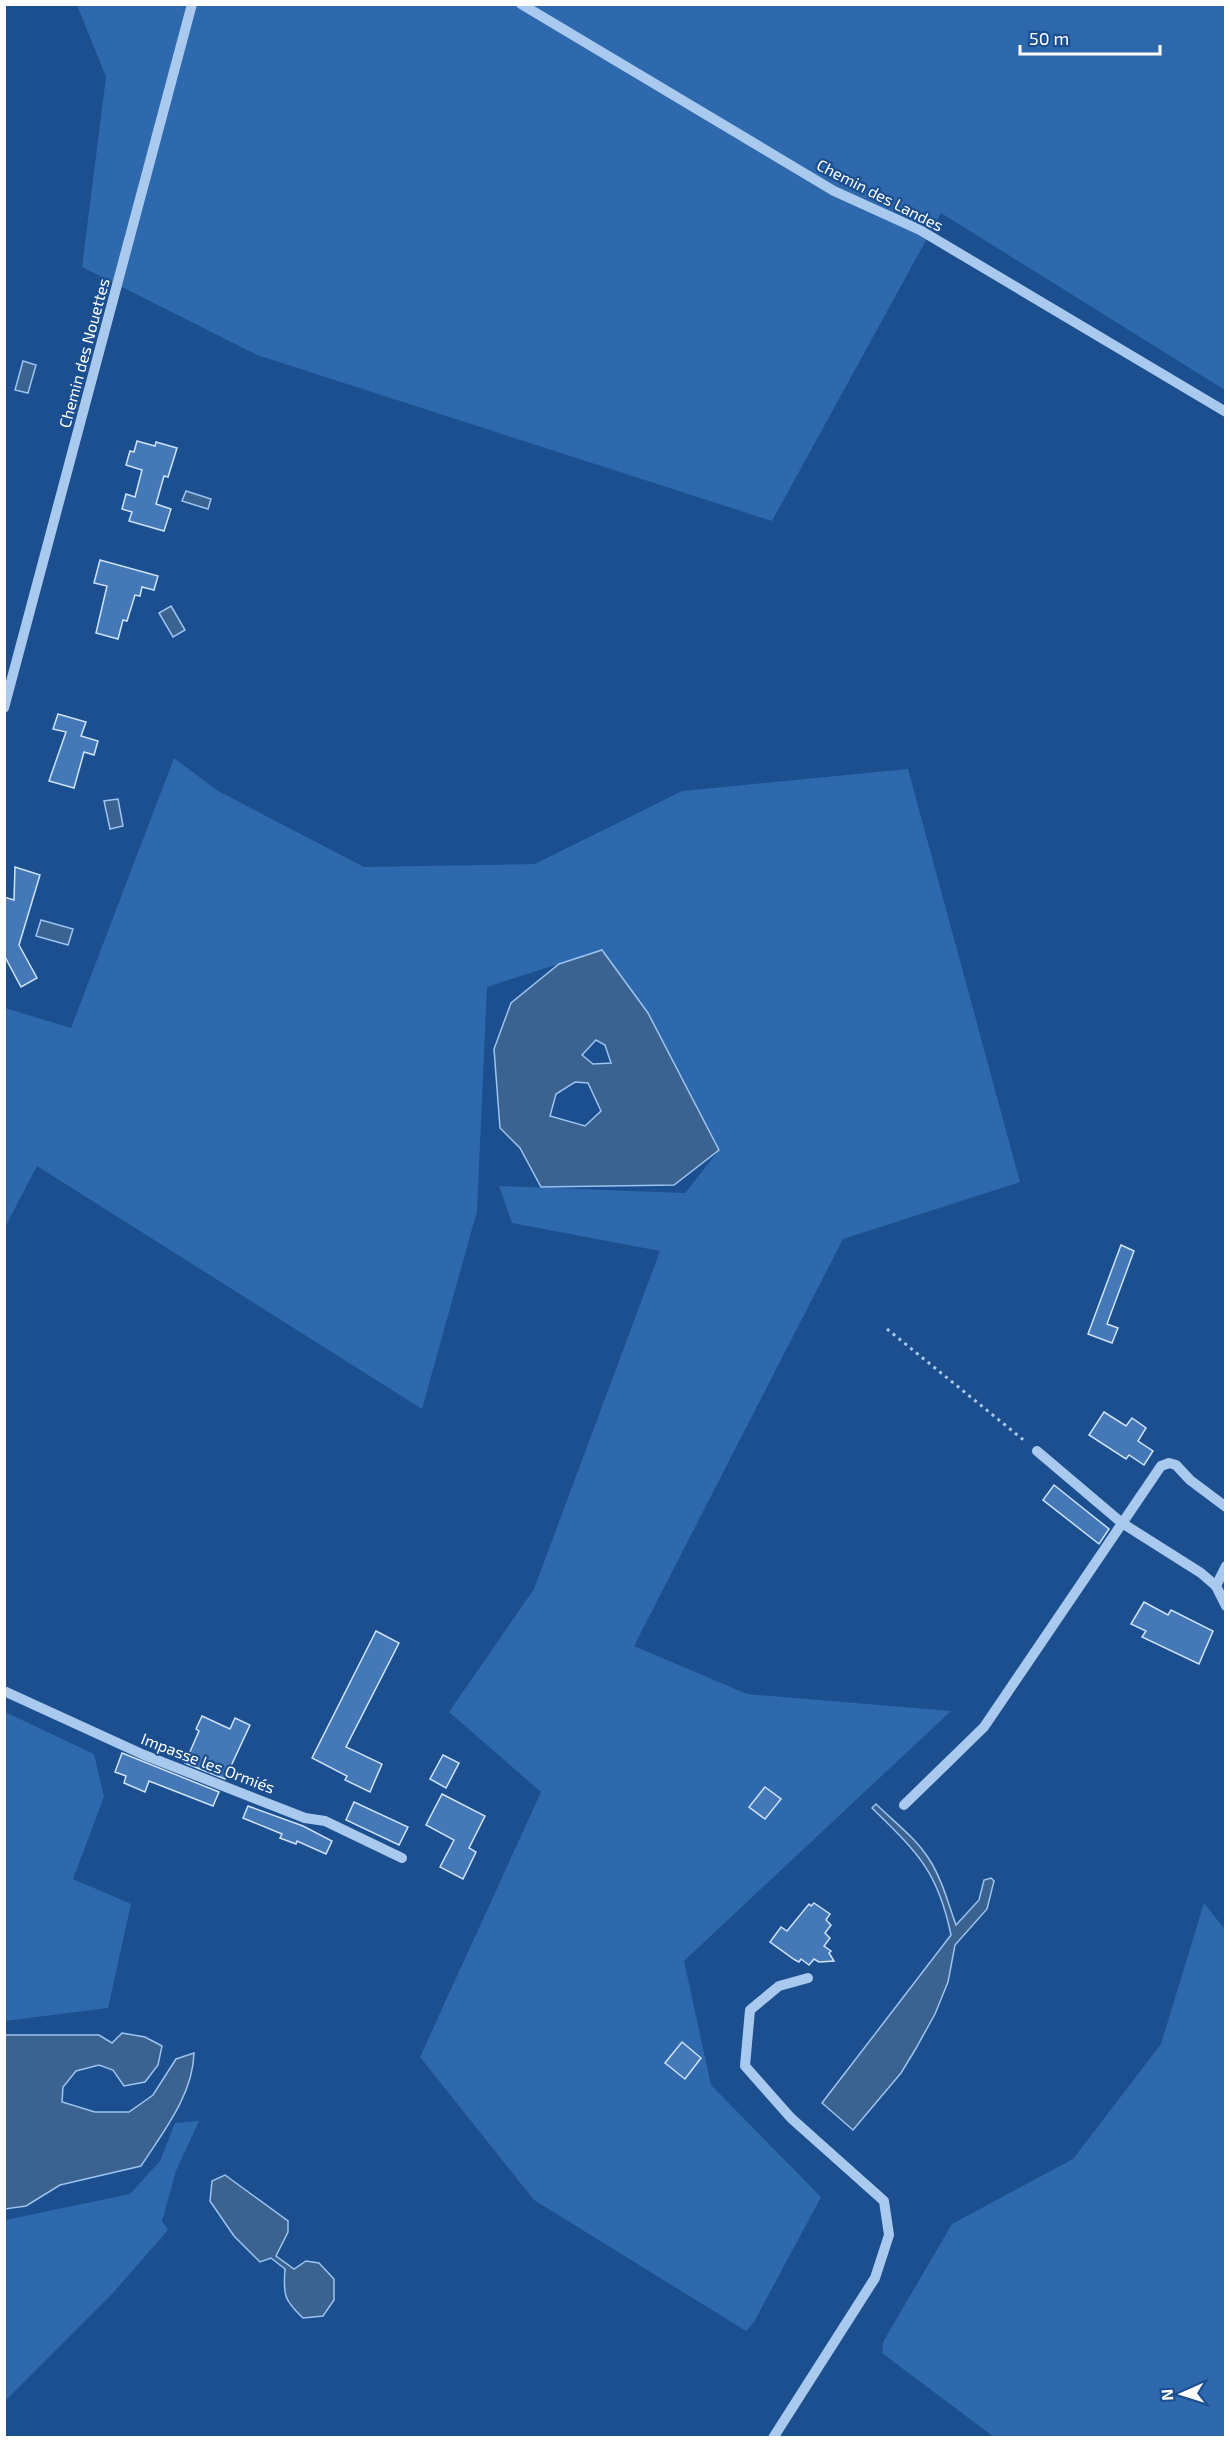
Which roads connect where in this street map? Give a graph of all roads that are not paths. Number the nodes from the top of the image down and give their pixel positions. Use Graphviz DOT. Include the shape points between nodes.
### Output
graph roads {
  1 [pos="192,4"];
  2 [pos="520,4"];
  3 [pos="1226,412"];
  4 [pos="4,708"];
  5 [pos="1037,1451"];
  6 [pos="1226,1507"];
  7 [pos="1122,1523"];
  8 [pos="1226,1566"];
  9 [pos="1216,1586"];
  10 [pos="1226,1606"];
  11 [pos="4,1691"];
  12 [pos="904,1805"];
  13 [pos="402,1858"];
  14 [pos="808,1978"];
  15 [pos="773,2438"];
  1 -- 4 [label="street, Chemin des Nouettes"];
  2 -- 3 [label="street, Chemin des Landes" via="834,191 920,230"];
  5 -- 7 [label="street"];
  6 -- 7 [label="street" via="1169,1463 1161,1466"];
  7 -- 9 [label="street"];
  7 -- 12 [label="street" via="984,1727"];
  8 -- 9 [label="street"];
  9 -- 10 [label="street"];
  11 -- 13 [label="street, Impasse les Ormiés" via="144,1755 305,1818 325,1821"];
  14 -- 15 [label="street" via="779,1986 750,2010 745,2066 791,2118 884,2201 889,2235 875,2278"];
}
